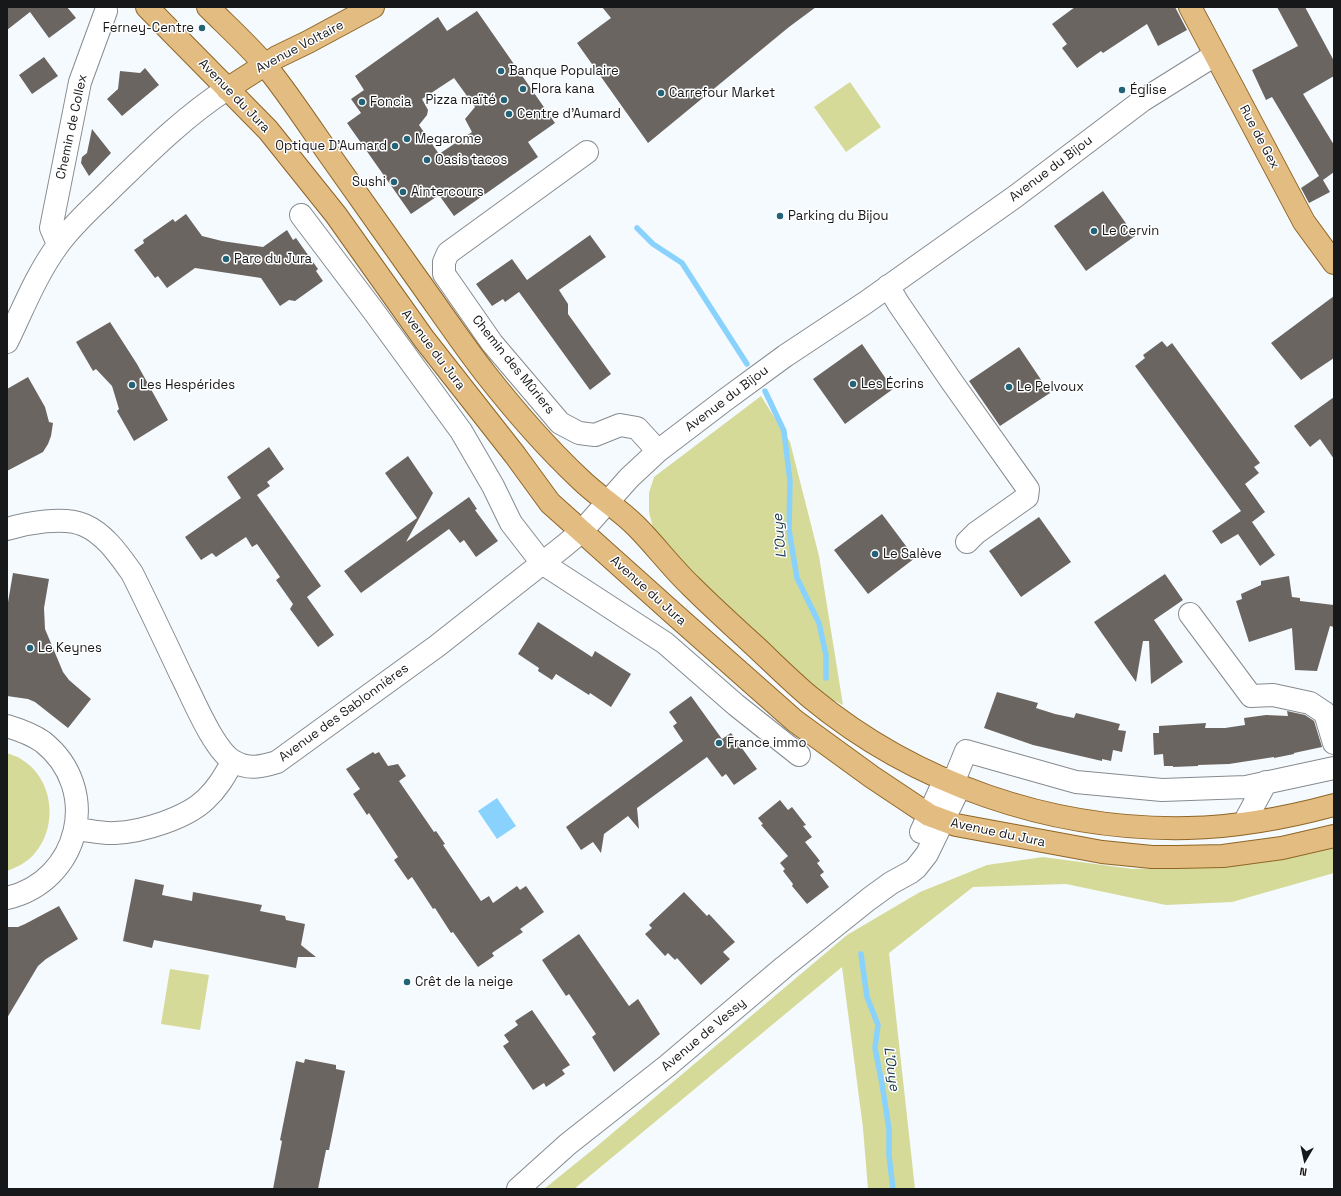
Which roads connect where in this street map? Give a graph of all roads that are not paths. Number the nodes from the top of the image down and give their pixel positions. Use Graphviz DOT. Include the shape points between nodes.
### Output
graph roads {
  1 [pos="148,7"];
  2 [pos="208,7"];
  3 [pos="1190,7"];
  4 [pos="362,10"];
  5 [pos="106,11"];
  6 [pos="1214,55"];
  7 [pos="264,64"];
  8 [pos="227,89"];
  9 [pos="587,152"];
  10 [pos="301,215"];
  11 [pos="58,244"];
  12 [pos="1334,263"];
  13 [pos="888,286"];
  14 [pos="7,342"];
  15 [pos="658,451"];
  16 [pos="608,502"];
  17 [pos="7,529"];
  18 [pos="582,532"];
  19 [pos="967,542"];
  20 [pos="542,563"];
  21 [pos="1190,614"];
  22 [pos="7,726"];
  23 [pos="1334,743"];
  24 [pos="799,755"];
  25 [pos="233,761"];
  26 [pos="1334,768"];
  27 [pos="953,782"];
  28 [pos="1266,782"];
  29 [pos="1334,805"];
  30 [pos="936,818"];
  31 [pos="1244,823"];
  32 [pos="75,829"];
  33 [pos="1334,836"];
  34 [pos="7,898"];
  35 [pos="518,1189"];
  1 -- 8 [label="main road, Avenue du Jura"];
  2 -- 7 [label="main road"];
  3 -- 6 [label="main road, Rue de Gex"];
  4 -- 7 [label="main road, Avenue Voltaire"];
  5 -- 11 [label="street, Chemin de Collex" via="80,82 51,228"];
  6 -- 12 [label="main road, Rue de Gex" via="1304,222"];
  6 -- 13 [label="street, Avenue du Bijou" via="1143,100 1016,196"];
  7 -- 8 [label="main road, Avenue Voltaire"];
  7 -- 16 [label="main road" via="484,371 560,460"];
  8 -- 11 [label="street" via="206,102 147,154"];
  8 -- 18 [label="main road, Avenue du Jura" via="268,130 321,195 424,339 544,496"];
  9 -- 15 [label="street, Chemin des Mûriers" via="448,253 444,262 444,274 492,343 560,423 579,433 595,435 620,425 637,428"];
  10 -- 20 [label="street, Avenue du Jura" via="461,431 511,523"];
  11 -- 14 [label="street" via="28,295"];
  13 -- 15 [label="street, Avenue du Bijou" via="776,363"];
  13 -- 19 [label="street" via="1028,489 1027,497"];
  15 -- 16 [label="street, Avenue du Bijou"];
  16 -- 18 [label="street, Avenue du Bijou"];
  16 -- 27 [label="main road" via="634,524 691,586 810,696 884,748"];
  17 -- 25 [label="street, Avenue des Sablonnières" via="61,520 83,525 102,537 119,554 132,573 215,741 224,754"];
  18 -- 20 [label="street, Avenue des Sablonnières"];
  18 -- 30 [label="main road, Avenue du Jura" via="795,721 878,782"];
  20 -- 24 [label="street, Avenue du Jura" via="665,643 736,705"];
  20 -- 25 [label="street, Avenue des Sablonnières" via="437,646 277,762 261,767 247,767"];
  21 -- 23 [label="street" via="1251,696 1273,695 1310,703 1325,713"];
  22 -- 32 [label="street" via="25,732 42,742 66,769 76,798"];
  25 -- 32 [label="street" via="206,800 170,821 138,831 114,834"];
  26 -- 28 [label="street"];
  27 -- 28 [label="street, Avenue de Vessy" via="966,751 1076,782 1162,790 1246,787"];
  27 -- 30 [label="street, Avenue de Vessy"];
  27 -- 31 [label="main road" via="1028,808 1123,826 1189,828"];
  28 -- 31 [label="street"];
  29 -- 31 [label="main road"];
  30 -- 33 [label="main road, Avenue du Jura" via="966,828 1080,849 1152,857 1242,854"];
  30 -- 35 [label="street, Avenue de Vessy" via="927,854 911,872 891,883 784,967 667,1066 567,1145"];
  32 -- 34 [label="street" via="72,843 65,856 46,880 17,896"];
}
